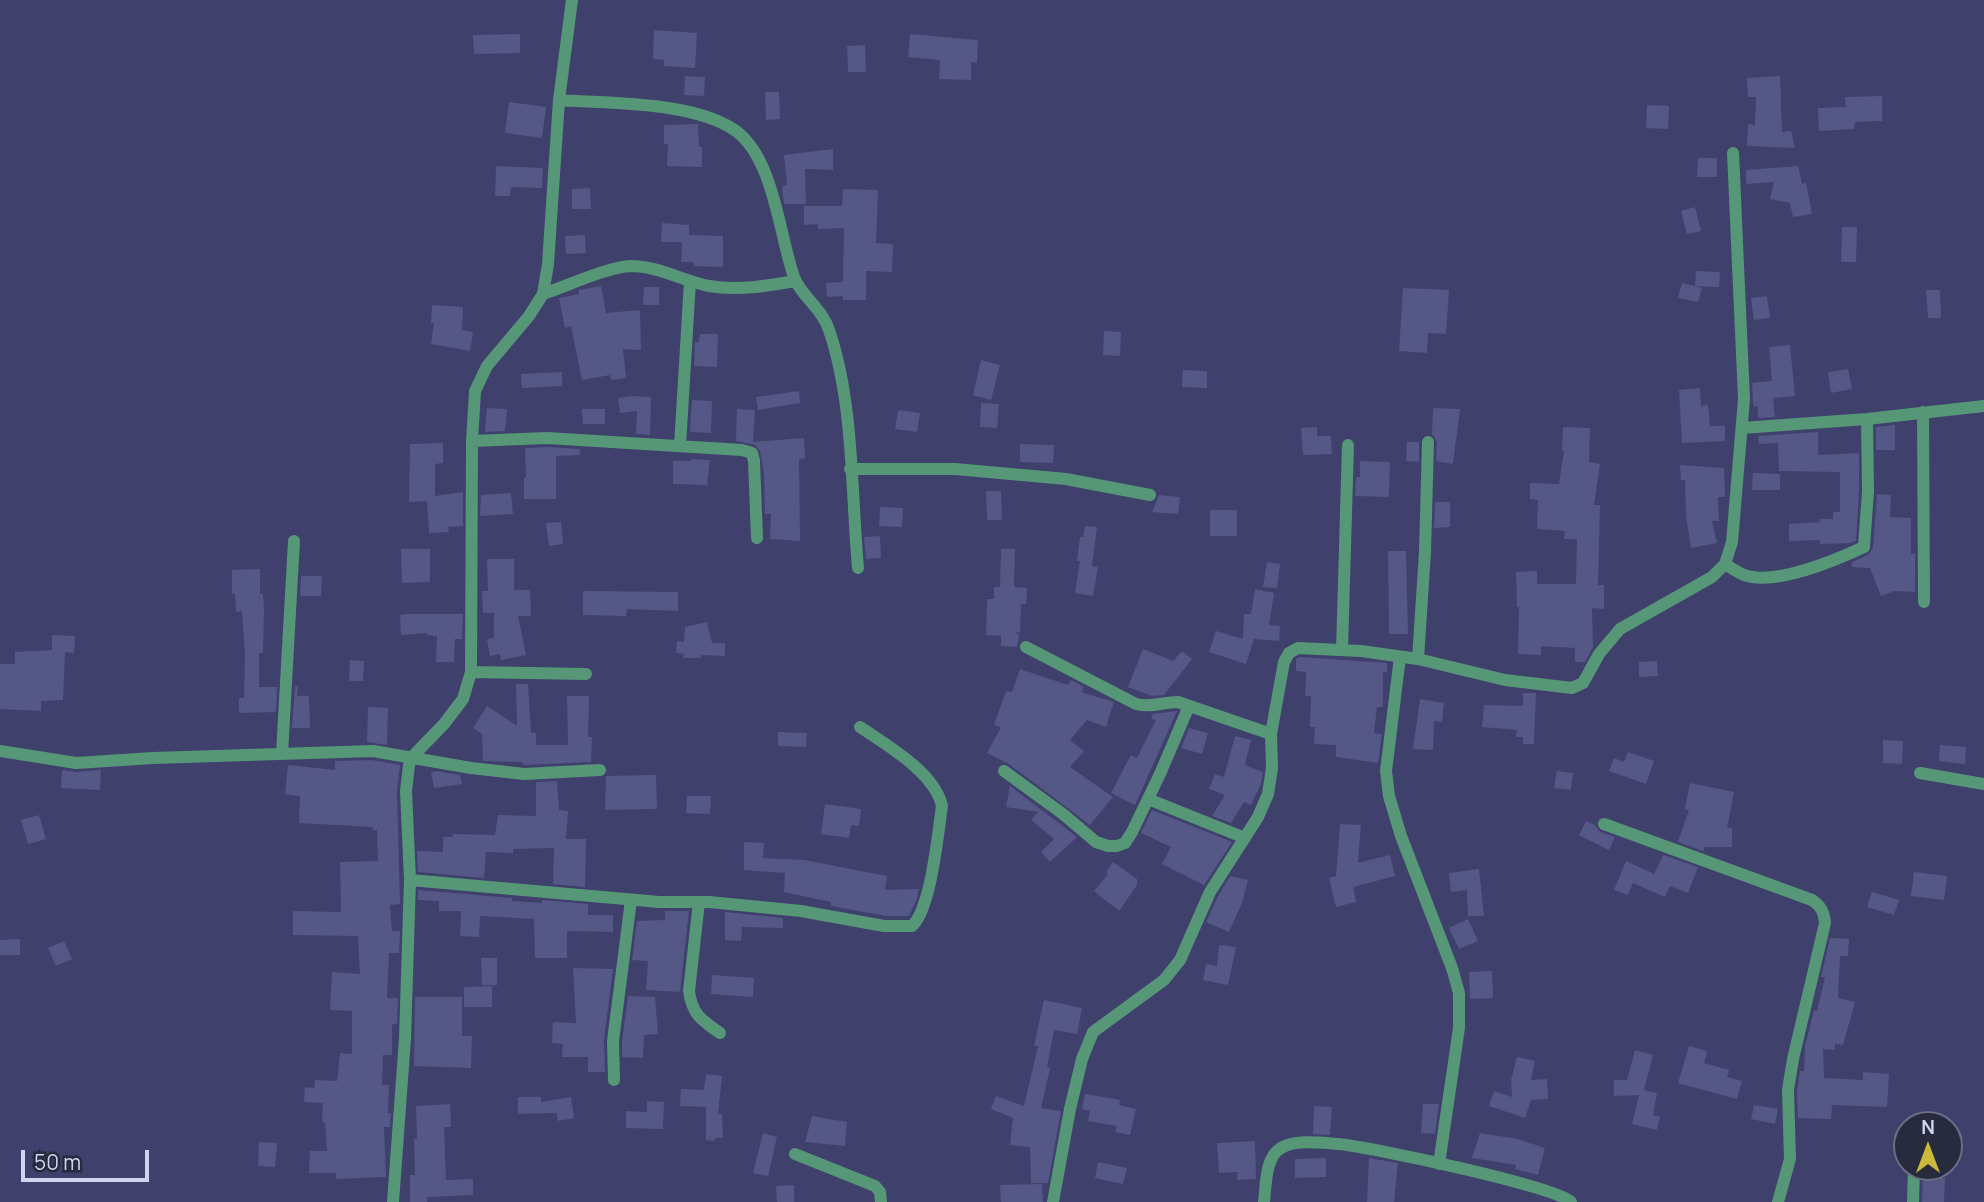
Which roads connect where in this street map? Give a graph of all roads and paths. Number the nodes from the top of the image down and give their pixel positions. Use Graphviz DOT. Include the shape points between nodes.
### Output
graph roads {
  1 [pos="572,0"];
  2 [pos="559,100"];
  3 [pos="1733,153"];
  4 [pos="690,281"];
  5 [pos="795,281"];
  6 [pos="543,294"];
  7 [pos="1984,407"];
  8 [pos="1923,412"];
  9 [pos="1867,419"];
  10 [pos="1742,428"];
  11 [pos="472,442"];
  12 [pos="1428,442"];
  13 [pos="1348,445"];
  14 [pos="680,446"];
  15 [pos="850,469"];
  16 [pos="1150,495"];
  17 [pos="757,538"];
  18 [pos="294,541"];
  19 [pos="1725,564"];
  20 [pos="858,568"];
  21 [pos="1924,603"];
  22 [pos="1026,646"];
  23 [pos="1342,650"];
  24 [pos="1399,657"];
  25 [pos="1418,659"];
  26 [pos="471,672"];
  27 [pos="586,674"];
  28 [pos="1189,706"];
  29 [pos="860,727"];
  30 [pos="1271,734"];
  31 [pos="0,751"];
  32 [pos="282,754"];
  33 [pos="412,757"];
  34 [pos="600,770"];
  35 [pos="1004,771"];
  36 [pos="1920,773"];
  37 [pos="1984,784"];
  38 [pos="1148,799"];
  39 [pos="1604,824"];
  40 [pos="1245,838"];
  41 [pos="410,880"];
  42 [pos="631,900"];
  43 [pos="699,902"];
  44 [pos="720,1033"];
  45 [pos="614,1080"];
  46 [pos="795,1154"];
  47 [pos="1439,1164"];
  48 [pos="1914,1181"];
  49 [pos="393,1202"];
  50 [pos="881,1202"];
  51 [pos="1053,1202"];
  52 [pos="1264,1202"];
  53 [pos="1571,1202"];
  54 [pos="1777,1202"];
  55 [pos="1913,1202"];
  1 -- 2 [label="street"];
  2 -- 5 [label="street" via="682,110 734,130 752,146 764,172"];
  2 -- 6 [label="street"];
  3 -- 10 [label="street"];
  4 -- 5 [label="street" via="750,288"];
  4 -- 6 [label="street" via="629,266"];
  4 -- 14 [label="street"];
  5 -- 15 [label="street" via="820,310 829,330 848,428"];
  6 -- 11 [label="street" via="487,366 475,391"];
  7 -- 8 [label="street"];
  8 -- 9 [label="street"];
  8 -- 21 [label="street"];
  9 -- 10 [label="street"];
  9 -- 19 [label="street" via="1864,547 1829,562 1763,578 1745,576"];
  10 -- 19 [label="street" via="1732,542"];
  11 -- 14 [label="street" via="547,438"];
  11 -- 26 [label="street"];
  12 -- 25 [label="street"];
  13 -- 23 [label="street"];
  14 -- 17 [label="street" via="752,453"];
  15 -- 16 [label="street" via="967,470 1066,479"];
  15 -- 20 [label="street"];
  18 -- 32 [label="street"];
  19 -- 25 [label="street" via="1712,577 1620,629 1583,683 1572,688 1505,680"];
  22 -- 28 [label="street" via="1136,704 1147,707 1178,702"];
  23 -- 24 [label="street"];
  23 -- 30 [label="street" via="1289,653"];
  24 -- 25 [label="street"];
  24 -- 47 [label="street" via="1387,771 1389,796 1459,993 1459,1028"];
  26 -- 27 [label="street"];
  26 -- 33 [label="street" via="463,699"];
  28 -- 30 [label="street"];
  28 -- 38 [label="street"];
  29 -- 43 [label="street" via="897,750 940,796 943,806 928,893 918,920 900,928 801,911"];
  30 -- 40 [label="street" via="1268,794"];
  31 -- 32 [label="street" via="76,763"];
  32 -- 33 [label="street" via="373,751"];
  33 -- 34 [label="street" via="524,774"];
  33 -- 41 [label="street" via="406,791"];
  35 -- 38 [label="street" via="1096,842 1108,846 1125,843"];
  36 -- 37 [label="street"];
  38 -- 40 [label="street"];
  39 -- 54 [label="street" via="1820,906 1825,923 1791,1069 1790,1159"];
  40 -- 51 [label="street" via="1210,892 1180,960 1164,980 1093,1032 1079,1072"];
  41 -- 42 [label="street"];
  41 -- 49 [label="street"];
  42 -- 43 [label="street"];
  42 -- 45 [label="street" via="613,1041"];
  43 -- 44 [label="street" via="691,1004 700,1019"];
  46 -- 50 [label="street" via="875,1186"];
  47 -- 52 [label="street" via="1342,1144 1288,1144 1277,1149 1269,1163"];
  47 -- 53 [label="street" via="1540,1189"];
  48 -- 55 [label="street"];
}
